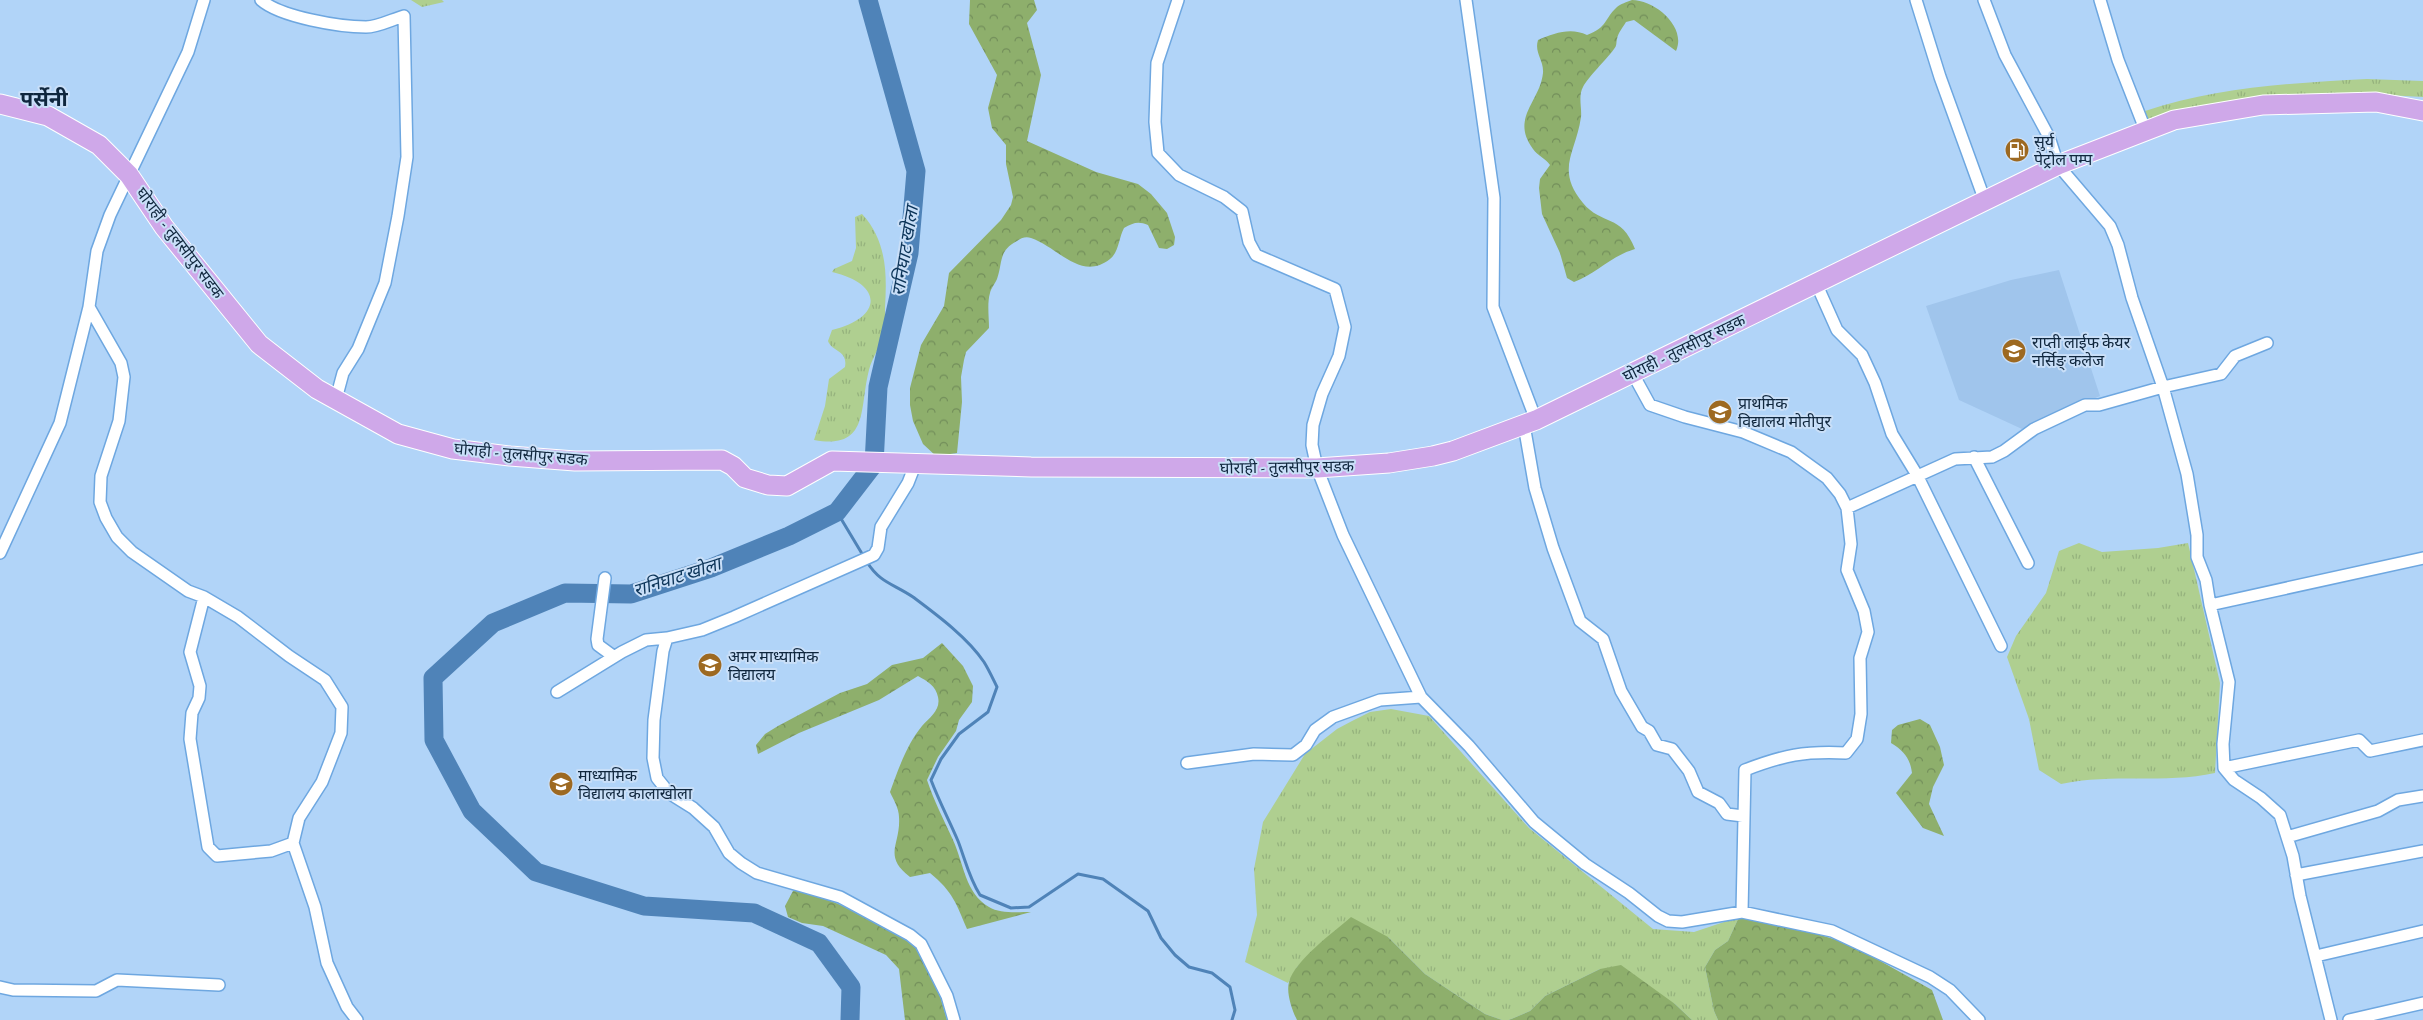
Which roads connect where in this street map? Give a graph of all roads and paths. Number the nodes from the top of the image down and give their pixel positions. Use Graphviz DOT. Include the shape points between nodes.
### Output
graph roads {
  1 [pos="204,0"];
  2 [pos="261,0"];
  3 [pos="1178,0"];
  4 [pos="1466,0"];
  5 [pos="1916,0"];
  6 [pos="1984,0"];
  7 [pos="2100,0"];
  8 [pos="0,104"];
  9 [pos="2423,111"];
  10 [pos="2145,130"];
  11 [pos="2058,165"];
  12 [pos="130,175"];
  13 [pos="1986,201"];
  14 [pos="1816,284"];
  15 [pos="89,307"];
  16 [pos="2267,343"];
  17 [pos="1633,374"];
  18 [pos="2163,387"];
  19 [pos="336,399"];
  20 [pos="1530,423"];
  21 [pos="1974,458"];
  22 [pos="915,464"];
  23 [pos="1317,468"];
  24 [pos="1917,476"];
  25 [pos="1847,508"];
  26 [pos="0,553"];
  27 [pos="2423,558"];
  28 [pos="2028,563"];
  29 [pos="605,578"];
  30 [pos="204,598"];
  31 [pos="2210,605"];
  32 [pos="668,638"];
  33 [pos="2002,646"];
  34 [pos="613,656"];
  35 [pos="557,692"];
  36 [pos="1421,697"];
  37 [pos="2423,740"];
  38 [pos="1187,764"];
  39 [pos="2224,768"];
  40 [pos="2423,796"];
  41 [pos="1743,816"];
  42 [pos="2287,837"];
  43 [pos="293,843"];
  44 [pos="2423,852"];
  45 [pos="2296,875"];
  46 [pos="1742,912"];
  47 [pos="2423,931"];
  48 [pos="2316,956"];
  49 [pos="219,986"];
  50 [pos="0,987"];
  51 [pos="2423,1003"];
  52 [pos="2388,1016"];
  53 [pos="357,1020"];
  54 [pos="954,1020"];
  55 [pos="1979,1020"];
  56 [pos="2331,1020"];
  57 [pos="2349,1020"];
  1 -- 12 [label="street" via="188,52"];
  2 -- 19 [label="street" via="288,14 368,28 404,16 407,157 398,216 385,283 358,349 343,373"];
  3 -- 23 [label="street" via="1157,63 1155,122 1158,153 1179,175 1224,197 1242,211 1249,242 1256,255 1335,289 1345,327 1313,425 1312,445"];
  4 -- 20 [label="street" via="1494,198 1493,307"];
  5 -- 13 [label="street" via="1940,77"];
  6 -- 11 [label="street" via="2004,55 2049,137"];
  7 -- 10 [label="street" via="2118,60"];
  8 -- 12 [label="main road, घोराही - तुलसीपुर सडक" via="48,116 99,145"];
  9 -- 10 [label="main road, घोराही - तुलसीपुर सडक" via="2376,102 2263,105 2174,120"];
  10 -- 11 [label="main road, घोराही - तुलसीपुर सडक"];
  11 -- 13 [label="main road, घोराही - तुलसीपुर सडक"];
  11 -- 18 [label="street" via="2110,226"];
  12 -- 15 [label="street" via="110,215 97,252"];
  12 -- 19 [label="main road, घोराही - तुलसीपुर सडक" via="164,227 259,344 317,389"];
  13 -- 14 [label="main road, घोराही - तुलसीपुर सडक"];
  14 -- 17 [label="main road, घोराही - तुलसीपुर सडक"];
  14 -- 24 [label="street" via="1837,330 1862,355 1892,434"];
  15 -- 26 [label="street" via="60,424"];
  15 -- 30 [label="street" via="121,363 124,377 119,421 101,476 100,502 106,518 117,538 132,552 188,591"];
  16 -- 18 [label="street" via="2235,356 2221,374"];
  17 -- 20 [label="main road, घोराही - तुलसीपुर सडक"];
  17 -- 25 [label="street" via="1650,405 1743,432 1791,452 1827,478"];
  18 -- 21 [label="street" via="2099,405 2085,405 2034,429 1992,457"];
  18 -- 31 [label="street" via="2186,474 2197,535 2197,557 2206,580"];
  19 -- 22 [label="main road, घोराही - तुलसीपुर सडक" via="398,434 480,453 575,461 722,460 746,478 768,485 787,486 832,461"];
  20 -- 23 [label="main road, घोराही - तुलसीपुर सडक" via="1453,452 1357,466"];
  20 -- 41 [label="street" via="1535,488 1580,622 1603,639 1621,692 1657,745 1672,749 1689,771 1698,792 1720,803 1727,814"];
  21 -- 24 [label="street" via="1955,459"];
  21 -- 28 [label="street"];
  22 -- 23 [label="main road, घोराही - तुलसीपुर सडक"];
  22 -- 32 [label="street" via="908,483 881,527 874,555 702,630"];
  23 -- 36 [label="street" via="1343,535"];
  24 -- 25 [label="street"];
  24 -- 33 [label="street"];
  25 -- 41 [label="street" via="1852,544 1848,570 1864,611 1868,632 1860,658 1857,739 1846,753 1780,756 1745,770"];
  27 -- 31 [label="street"];
  29 -- 34 [label="street" via="597,638 598,645"];
  30 -- 43 [label="street" via="238,617 325,680 342,707 341,733 322,782 299,818"];
  30 -- 43 [label="street" via="190,652 200,686 192,713 190,739 208,847 217,856 272,851"];
  31 -- 39 [label="street" via="2229,682"];
  32 -- 34 [label="street" via="646,640"];
  32 -- 54 [label="street" via="663,651 654,720 653,758 657,778 669,793 714,827 729,853 741,864 757,873 840,897 922,944 947,996"];
  34 -- 35 [label="street"];
  36 -- 38 [label="street" via="1380,700 1333,717 1315,730 1306,745 1293,755 1254,754"];
  36 -- 46 [label="street" via="1469,746 1534,822 1585,864 1629,892 1658,916 1682,922"];
  37 -- 39 [label="street" via="2370,752 2359,740"];
  39 -- 42 [label="street" via="2234,780 2280,815"];
  40 -- 42 [label="street" via="2398,800 2378,811"];
  41 -- 46 [label="street"];
  42 -- 45 [label="street"];
  43 -- 53 [label="street" via="315,907 327,962 347,1007"];
  44 -- 45 [label="street"];
  45 -- 48 [label="street"];
  46 -- 55 [label="street" via="1832,931 1861,943 1950,990"];
  47 -- 48 [label="street"];
  48 -- 56 [label="street"];
  49 -- 50 [label="street" via="117,980 96,991"];
  51 -- 52 [label="street"];
  52 -- 57 [label="street"];
}
